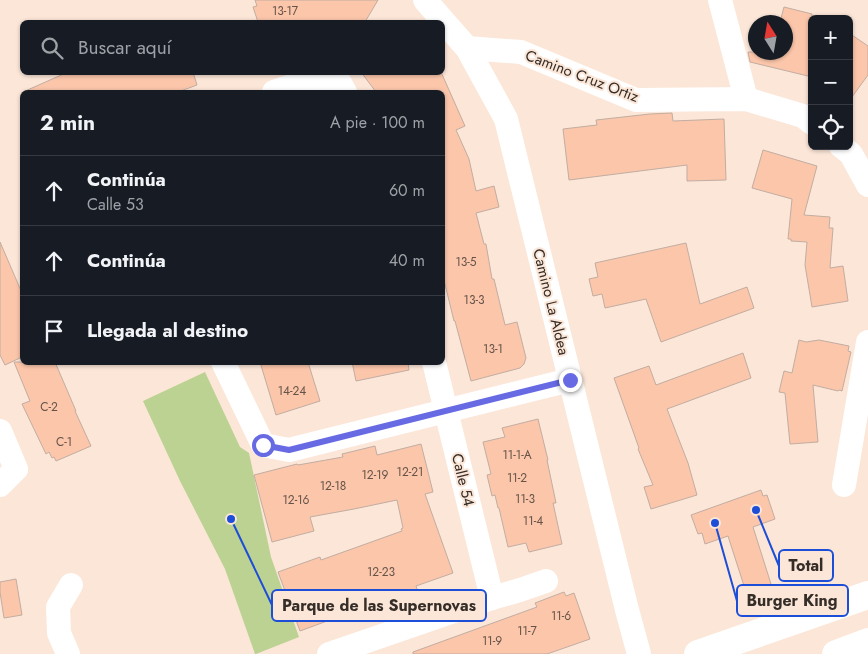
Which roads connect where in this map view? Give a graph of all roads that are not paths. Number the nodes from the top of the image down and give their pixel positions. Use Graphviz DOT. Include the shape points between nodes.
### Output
graph roads {
  1 [pos="426,0"];
  2 [pos="720,0"];
  3 [pos="443,20"];
  4 [pos="445,22"];
  5 [pos="467,48"];
  6 [pos="280,90"];
  7 [pos="344,90"];
  8 [pos="746,99"];
  9 [pos="808,120"];
  10 [pos="846,150"];
  11 [pos="868,185"];
  12 [pos="868,342"];
  13 [pos="224,365"];
  14 [pos="435,365"];
  15 [pos="570,380"];
  16 [pos="446,411"];
  17 [pos="0,431"];
  18 [pos="0,485"];
  19 [pos="844,485"];
  20 [pos="546,581"];
  21 [pos="71,585"];
  22 [pos="868,595"];
  23 [pos="492,598"];
  24 [pos="868,642"];
  25 [pos="68,654"];
  26 [pos="329,654"];
  27 [pos="639,654"];
  28 [pos="698,654"];
  29 [pos="836,654"];
  1 -- 3 [label="street, Camino La Aldea"];
  2 -- 8 [label="street"];
  4 -- 5 [label="street, Camino La Aldea"];
  5 -- 8 [label="street, Camino Cruz Ortiz" via="521,52 636,100"];
  5 -- 15 [label="street, Camino La Aldea" via="506,119"];
  6 -- 7 [label="street" via="316,78 340,83"];
  8 -- 9 [label="street, Camino Cruz Ortiz"];
  10 -- 11 [label="street"];
  12 -- 19 [label="street"];
  13 -- 16 [label="street" via="263,445 289,450"];
  14 -- 16 [label="street, Calle 54"];
  15 -- 16 [label="street"];
  15 -- 27 [label="street, Camino La Aldea"];
  16 -- 23 [label="street, Calle 54"];
  17 -- 18 [label="street" via="16,469"];
  20 -- 23 [label="street"];
  21 -- 25 [label="street" via="58,607 59,634"];
  22 -- 28 [label="highway"];
  23 -- 26 [label="street"];
  24 -- 29 [label="highway"];
}
